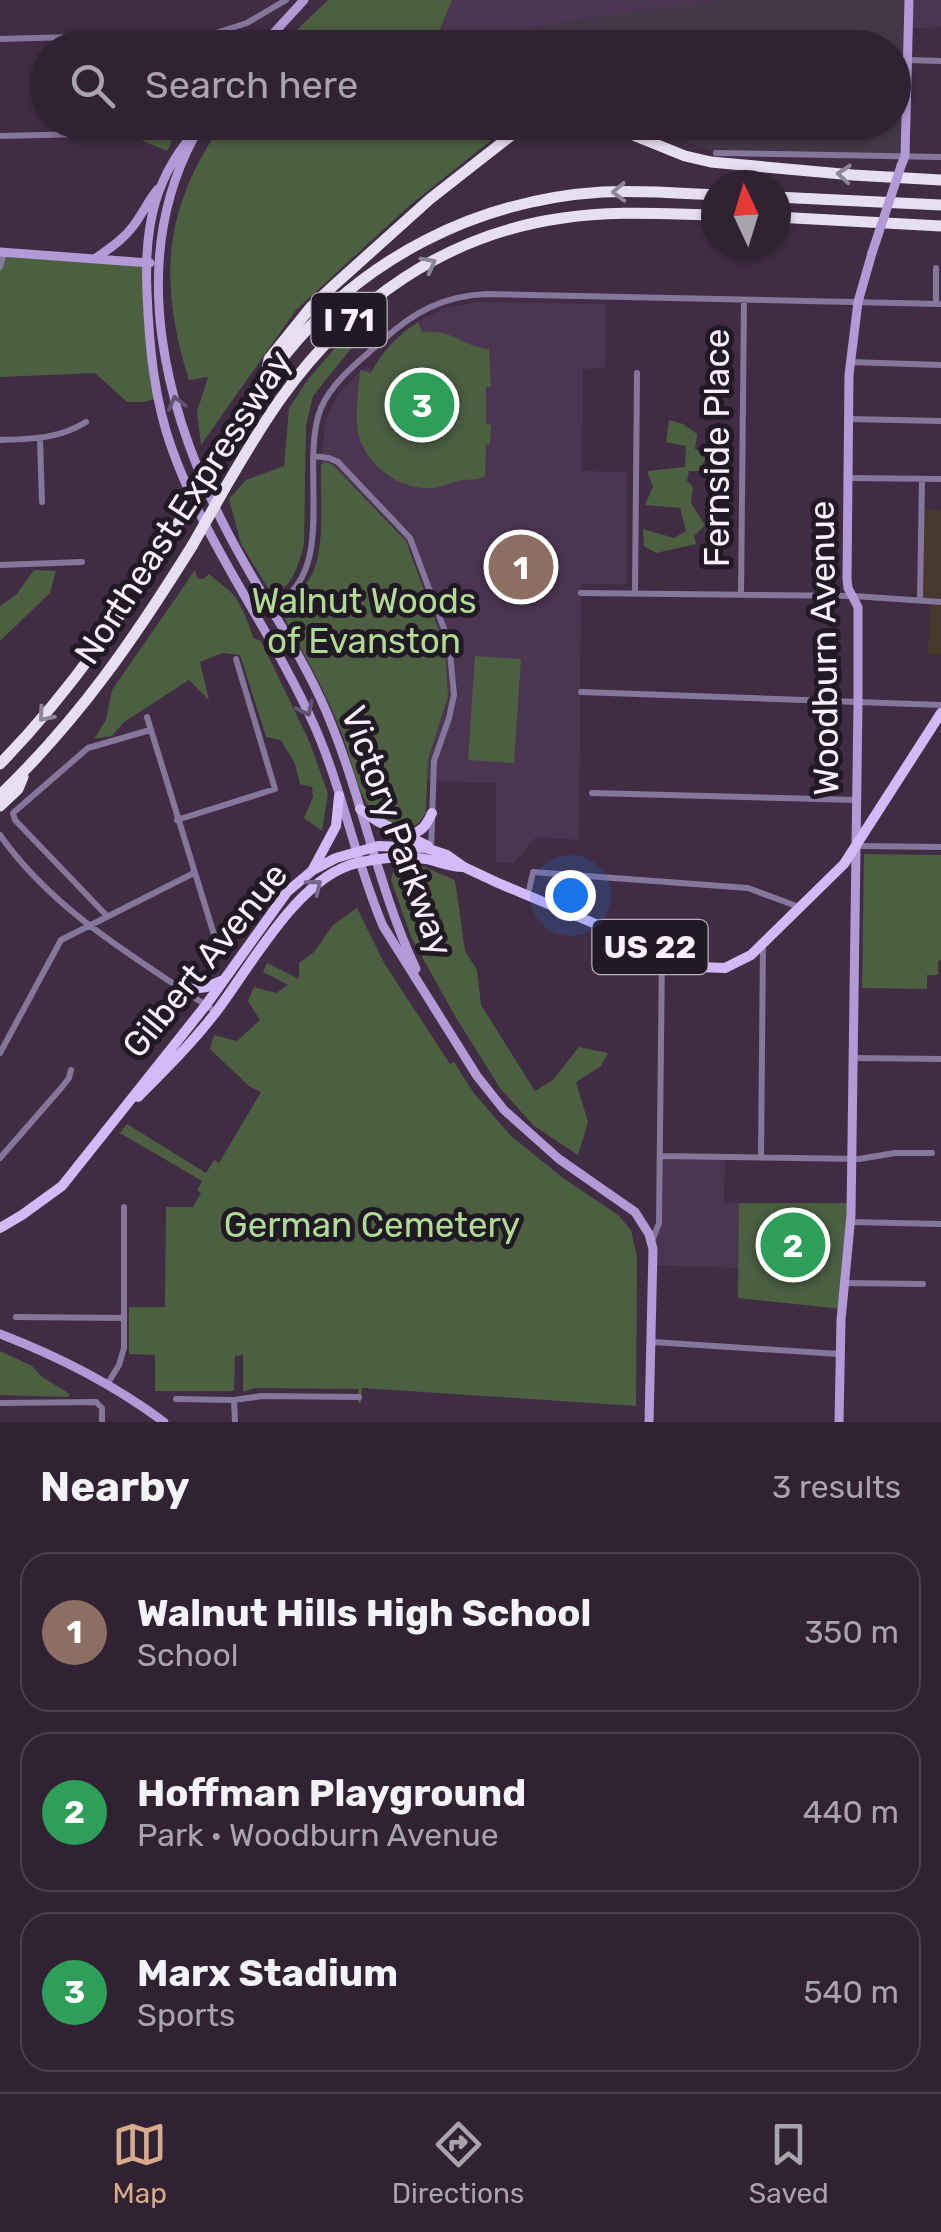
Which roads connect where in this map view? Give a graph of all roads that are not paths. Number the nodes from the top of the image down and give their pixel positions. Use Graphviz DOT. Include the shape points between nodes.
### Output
graph roads {
  1 [pos="268,0"];
  2 [pos="286,0"];
  3 [pos="304,0"];
  4 [pos="909,0"];
  5 [pos="274,7"];
  6 [pos="226,30"];
  7 [pos="276,30"];
  8 [pos="908,30"];
  9 [pos="0,38"];
  10 [pos="30,38"];
  11 [pos="911,60"];
  12 [pos="941,61"];
  13 [pos="30,135"];
  14 [pos="0,136"];
  15 [pos="187,140"];
  16 [pos="193,140"];
  17 [pos="504,140"];
  18 [pos="646,140"];
  19 [pos="904,140"];
  20 [pos="716,153"];
  21 [pos="941,157"];
  22 [pos="903,161"];
  23 [pos="941,180"];
  24 [pos="160,187"];
  25 [pos="701,193"];
  26 [pos="791,199"];
  27 [pos="941,205"];
  28 [pos="701,215"];
  29 [pos="791,218"];
  30 [pos="941,226"];
  31 [pos="2,252"];
  32 [pos="94,260"];
  33 [pos="158,262"];
  34 [pos="146,263"];
  35 [pos="0,267"];
  36 [pos="936,268"];
  37 [pos="744,301"];
  38 [pos="858,302"];
  39 [pos="938,304"];
  40 [pos="850,362"];
  41 [pos="941,365"];
  42 [pos="636,374"];
  43 [pos="266,380"];
  44 [pos="848,419"];
  45 [pos="941,421"];
  46 [pos="86,422"];
  47 [pos="40,439"];
  48 [pos="0,440"];
  49 [pos="314,456"];
  50 [pos="848,478"];
  51 [pos="922,479"];
  52 [pos="941,479"];
  53 [pos="42,502"];
  54 [pos="82,562"];
  55 [pos="0,564"];
  56 [pos="582,593"];
  57 [pos="635,593"];
  58 [pos="741,594"];
  59 [pos="854,596"];
  60 [pos="920,600"];
  61 [pos="941,602"];
  62 [pos="271,606"];
  63 [pos="256,613"];
  64 [pos="236,659"];
  65 [pos="580,692"];
  66 [pos="858,703"];
  67 [pos="941,705"];
  68 [pos="941,713"];
  69 [pos="147,717"];
  70 [pos="150,730"];
  71 [pos="0,764"];
  72 [pos="26,769"];
  73 [pos="592,793"];
  74 [pos="0,795"];
  75 [pos="339,796"];
  76 [pos="856,800"];
  77 [pos="0,806"];
  78 [pos="360,809"];
  79 [pos="432,812"];
  80 [pos="178,820"];
  81 [pos="405,834"];
  82 [pos="2,838"];
  83 [pos="856,846"];
  84 [pos="941,847"];
  85 [pos="430,852"];
  86 [pos="375,853"];
  87 [pos="359,856"];
  88 [pos="464,868"];
  89 [pos="313,870"];
  90 [pos="194,873"];
  91 [pos="528,896"];
  92 [pos="801,908"];
  93 [pos="107,916"];
  94 [pos="87,926"];
  95 [pos="763,944"];
  96 [pos="662,952"];
  97 [pos="220,954"];
  98 [pos="224,980"];
  99 [pos="182,990"];
  100 [pos="430,998"];
  101 [pos="211,1009"];
  102 [pos="0,1053"];
  103 [pos="854,1058"];
  104 [pos="941,1059"];
  105 [pos="71,1070"];
  106 [pos="2,1153"];
  107 [pos="932,1154"];
  108 [pos="660,1156"];
  109 [pos="761,1157"];
  110 [pos="852,1158"];
  111 [pos="124,1207"];
  112 [pos="850,1222"];
  113 [pos="941,1224"];
  114 [pos="0,1228"];
  115 [pos="652,1242"];
  116 [pos="844,1282"];
  117 [pos="923,1284"];
  118 [pos="16,1317"];
  119 [pos="124,1318"];
  120 [pos="0,1334"];
  121 [pos="652,1342"];
  122 [pos="839,1354"];
  123 [pos="108,1383"];
  124 [pos="358,1396"];
  125 [pos="176,1399"];
  126 [pos="234,1400"];
  127 [pos="0,1403"];
  128 [pos="102,1422"];
  129 [pos="164,1422"];
  130 [pos="234,1422"];
  131 [pos="650,1422"];
  132 [pos="839,1422"];
  1 -- 5 [label="street"];
  2 -- 5 [label="street"];
  3 -- 7 [label="street"];
  4 -- 8 [label="street, Woodburn Avenue"];
  5 -- 6 [label="street"];
  9 -- 10 [label="street"];
  11 -- 12 [label="street"];
  13 -- 14 [label="street"];
  15 -- 24 [label="street, Victory Parkway"];
  16 -- 33 [label="street, Victory Parkway" via="172,186"];
  17 -- 43 [label="highway" via="311,307 269,358"];
  23 -- 18 [label="highway, one-way" via="711,162"];
  19 -- 22 [label="street, Woodburn Avenue"];
  20 -- 22 [label="street"];
  21 -- 22 [label="street"];
  22 -- 38 [label="street, Woodburn Avenue, bridge"];
  24 -- 32 [label="street" via="120,242"];
  24 -- 34 [label="street, Victory Parkway"];
  25 -- 43 [label="highway, Northeast Expressway / I 71, one-way" via="598,192 522,204 465,222 353,286"];
  26 -- 27 [label="highway"];
  72 -- 28 [label="highway, Northeast Expressway / I 71, one-way, bridge" via="100,686 145,622 282,396 384,290 465,246 565,217"];
  29 -- 30 [label="highway"];
  31 -- 32 [label="street"];
  31 -- 35 [label="street"];
  32 -- 34 [label="street"];
  33 -- 34 [label="street"];
  62 -- 33 [label="street, Victory Parkway, one-way" via="226,531 184,436 165,356"];
  34 -- 63 [label="street, Victory Parkway" via="165,428 194,502"];
  36 -- 39 [label="street"];
  37 -- 38 [label="street"];
  37 -- 49 [label="street" via="486,294 442,301 404,322 337,383 320,412"];
  37 -- 58 [label="street, Fernside Place"];
  38 -- 39 [label="street"];
  38 -- 40 [label="street, Woodburn Avenue"];
  40 -- 41 [label="street"];
  40 -- 44 [label="street, Woodburn Avenue"];
  42 -- 57 [label="street"];
  43 -- 71 [label="highway, Northeast Expressway / I 71, one-way, bridge" via="92,657"];
  44 -- 45 [label="street"];
  44 -- 50 [label="street, Woodburn Avenue"];
  46 -- 47 [label="street"];
  47 -- 48 [label="street"];
  47 -- 53 [label="street"];
  49 -- 62 [label="street" via="308,565 285,599"];
  49 -- 79 [label="street" via="338,462 410,538 449,642 454,695 434,761"];
  50 -- 51 [label="street"];
  50 -- 59 [label="street, Woodburn Avenue" via="847,579"];
  51 -- 52 [label="street"];
  51 -- 60 [label="street"];
  54 -- 55 [label="street"];
  56 -- 57 [label="street"];
  57 -- 58 [label="street"];
  58 -- 59 [label="street"];
  59 -- 60 [label="street"];
  59 -- 66 [label="street, Woodburn Avenue"];
  60 -- 61 [label="street"];
  62 -- 63 [label="street"];
  62 -- 78 [label="street, Victory Parkway" via="321,699"];
  63 -- 75 [label="street, Victory Parkway, one-way" via="314,725"];
  64 -- 80 [label="street" via="275,789"];
  65 -- 66 [label="street"];
  66 -- 67 [label="street"];
  66 -- 76 [label="street, Woodburn Avenue"];
  68 -- 83 [label="main road, US 22"];
  69 -- 70 [label="street"];
  70 -- 80 [label="street"];
  70 -- 93 [label="street" via="88,748 12,813"];
  72 -- 74 [label="highway, Northeast Expressway / I 71"];
  72 -- 77 [label="highway"];
  73 -- 76 [label="street"];
  75 -- 87 [label="street, Victory Parkway"];
  75 -- 89 [label="main road" via="332,838"];
  76 -- 83 [label="street, Woodburn Avenue"];
  78 -- 81 [label="main road"];
  78 -- 86 [label="street, Victory Parkway"];
  79 -- 81 [label="main road" via="423,829"];
  79 -- 85 [label="street"];
  80 -- 90 [label="street"];
  81 -- 85 [label="main road"];
  82 -- 94 [label="street"];
  83 -- 84 [label="street"];
  83 -- 92 [label="main road, Gilbert Avenue / US 22"];
  83 -- 103 [label="street, Woodburn Avenue"];
  85 -- 86 [label="main road, Gilbert Avenue / US 22" via="405,846"];
  85 -- 88 [label="main road, Gilbert Avenue / US 22"];
  85 -- 88 [label="main road, Gilbert Avenue / US 22"];
  86 -- 87 [label="main road, Gilbert Avenue / US 22"];
  86 -- 100 [label="street, Victory Parkway" via="396,924"];
  87 -- 89 [label="main road, Gilbert Avenue / US 22"];
  87 -- 100 [label="street, Victory Parkway" via="383,926"];
  101 -- 87 [label="main road, Gilbert Avenue / US 22, one-way" via="300,899"];
  88 -- 91 [label="main road, Gilbert Avenue / US 22"];
  89 -- 98 [label="main road, Gilbert Avenue / US 22" via="279,902"];
  90 -- 93 [label="street"];
  90 -- 97 [label="street"];
  91 -- 92 [label="street" via="533,872 748,888"];
  91 -- 96 [label="main road, Gilbert Avenue / US 22"];
  92 -- 95 [label="main road, Gilbert Avenue / US 22"];
  93 -- 94 [label="street"];
  94 -- 99 [label="street"];
  94 -- 102 [label="street" via="62,940"];
  95 -- 96 [label="main road, Gilbert Avenue / US 22" via="716,969"];
  95 -- 109 [label="street"];
  96 -- 108 [label="street"];
  98 -- 99 [label="main road"];
  98 -- 101 [label="main road, Gilbert Avenue / US 22"];
  99 -- 101 [label="street"];
  100 -- 115 [label="street, Victory Parkway" via="504,1110 635,1212"];
  101 -- 114 [label="main road, Gilbert Avenue / US 22" via="143,1081 54,1194"];
  103 -- 104 [label="street"];
  103 -- 110 [label="street, Woodburn Avenue"];
  105 -- 106 [label="street"];
  107 -- 110 [label="street"];
  108 -- 109 [label="street"];
  108 -- 115 [label="street" via="659,1223"];
  109 -- 110 [label="street"];
  110 -- 112 [label="street, Woodburn Avenue"];
  111 -- 119 [label="street"];
  112 -- 113 [label="street"];
  112 -- 116 [label="street, Woodburn Avenue"];
  115 -- 121 [label="street"];
  116 -- 117 [label="street"];
  116 -- 122 [label="street, Woodburn Avenue"];
  118 -- 119 [label="street"];
  119 -- 123 [label="street" via="122,1357"];
  120 -- 123 [label="street"];
  121 -- 122 [label="street"];
  121 -- 131 [label="street"];
  122 -- 132 [label="street, Woodburn Avenue"];
  123 -- 129 [label="street"];
  124 -- 126 [label="street"];
  125 -- 126 [label="street"];
  126 -- 130 [label="street"];
  127 -- 128 [label="street" via="100,1404"];
}
